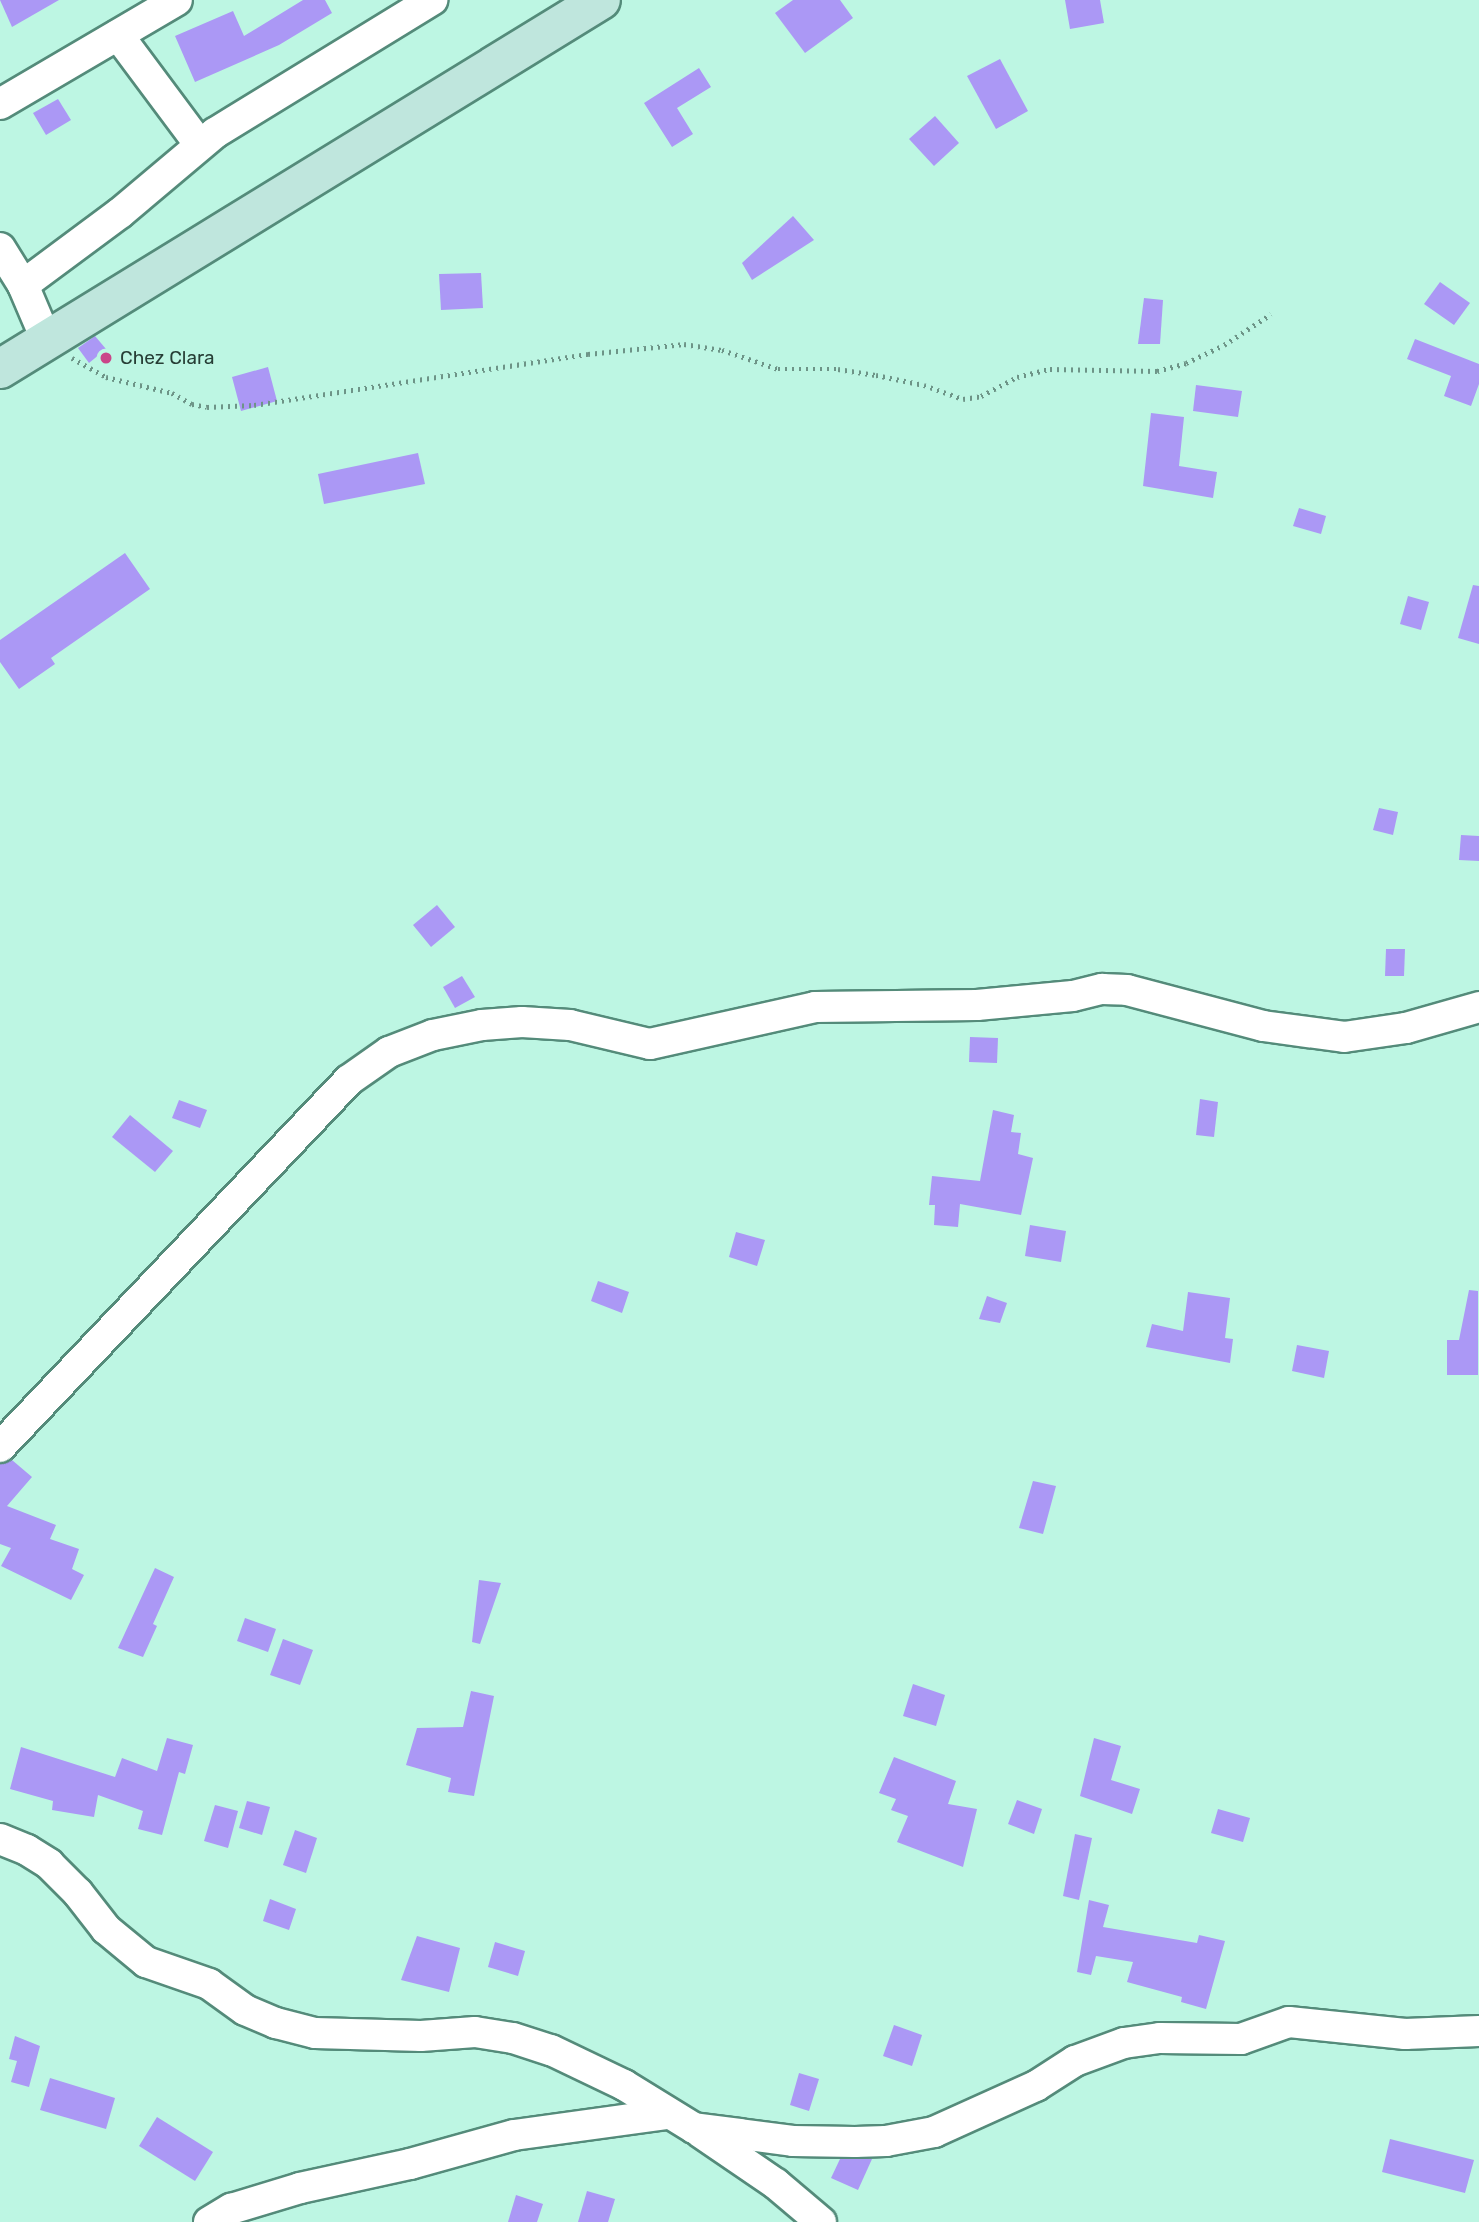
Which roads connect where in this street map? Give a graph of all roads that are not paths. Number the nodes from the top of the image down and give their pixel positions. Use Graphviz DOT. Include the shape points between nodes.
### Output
graph roads {
  1 [pos="177,0"];
  2 [pos="432,0"];
  3 [pos="601,0"];
  4 [pos="118,35"];
  5 [pos="0,104"];
  6 [pos="200,145"];
  7 [pos="0,248"];
  8 [pos="23,285"];
  9 [pos="46,339"];
  10 [pos="0,369"];
  11 [pos="1479,1007"];
  12 [pos="0,1447"];
  13 [pos="0,1839"];
  14 [pos="1479,2031"];
  15 [pos="681,2121"];
  16 [pos="209,2222"];
  17 [pos="821,2222"];
  1 -- 4 [label="street"];
  2 -- 6 [label="street"];
  3 -- 9 [label="main road"];
  4 -- 5 [label="street"];
  4 -- 6 [label="street"];
  6 -- 8 [label="street" via="120,213"];
  7 -- 8 [label="street"];
  8 -- 9 [label="street"];
  9 -- 10 [label="main road"];
  11 -- 12 [label="street" via="1406,1028 1344,1037 1264,1026 1127,990 1102,989 977,1006 815,1007 650,1044 570,1025 522,1021 433,1035 389,1052 349,1080"];
  13 -- 15 [label="street" via="49,1864 106,1929 146,1962 209,1984 245,2010 276,2023 315,2033 421,2036 475,2032 513,2038 551,2050 624,2085"];
  14 -- 15 [label="street" via="1405,2035 1289,2022 1241,2039 1160,2038 1125,2043 1074,2061 1036,2086 934,2132 886,2141 793,2141"];
  15 -- 16 [label="street" via="514,2134 410,2164 300,2188 231,2209"];
  15 -- 17 [label="street" via="776,2184"];
}
